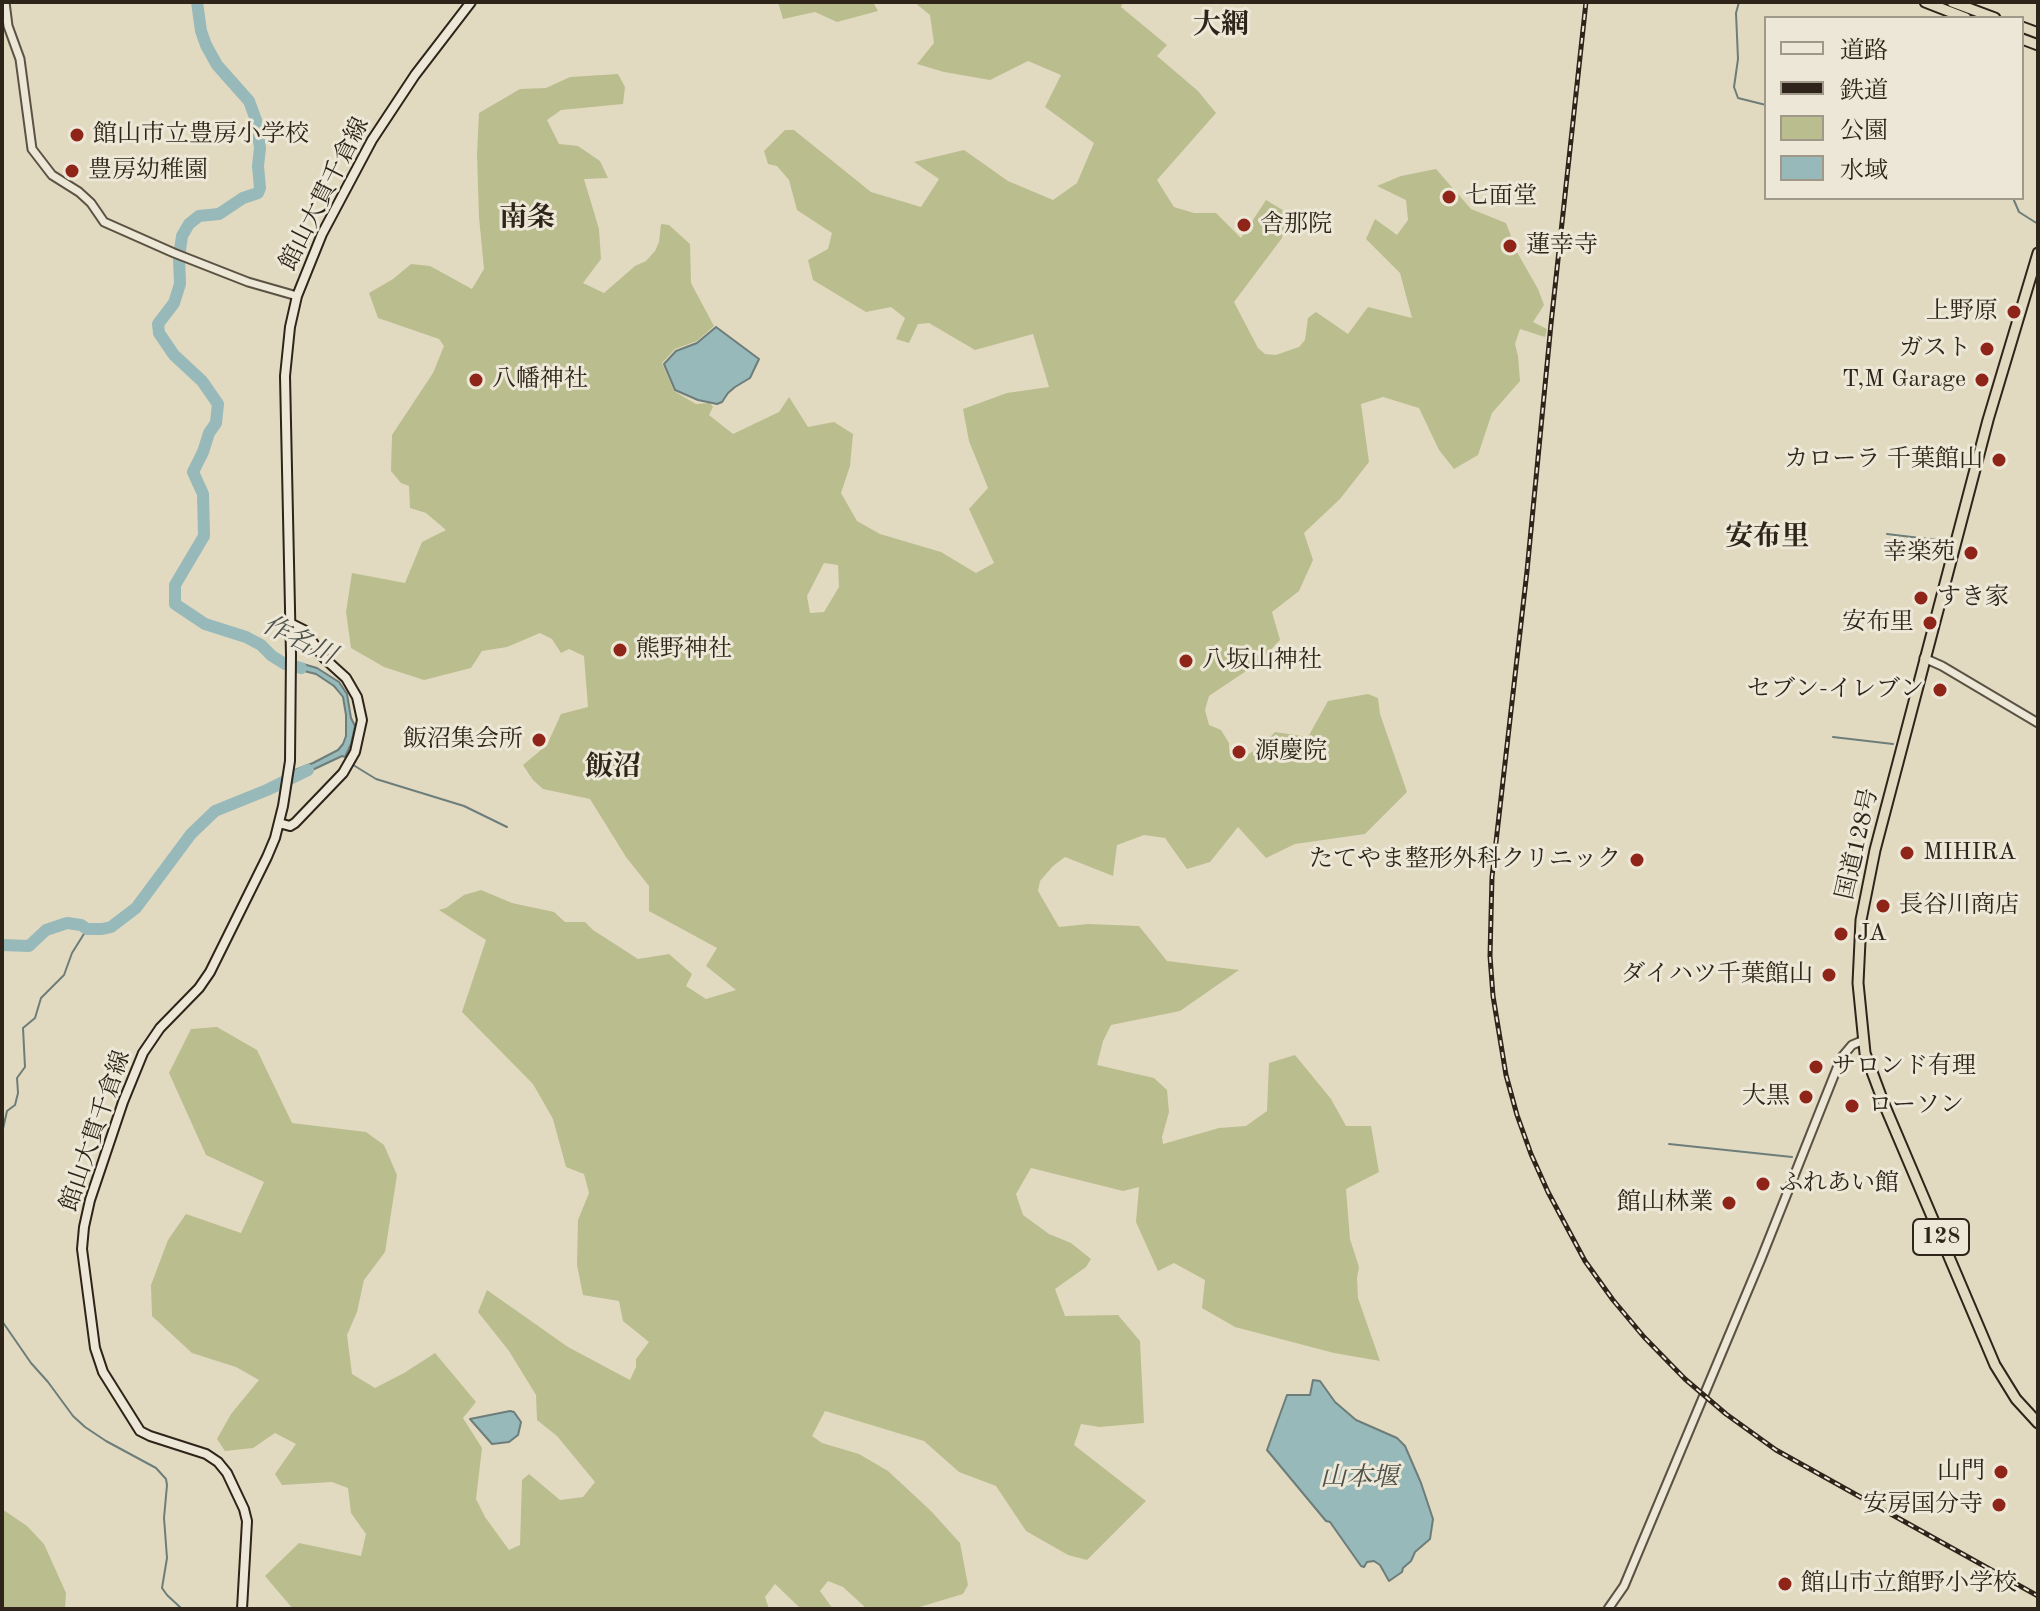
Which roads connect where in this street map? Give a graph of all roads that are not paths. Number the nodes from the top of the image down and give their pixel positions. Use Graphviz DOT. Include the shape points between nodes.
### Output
graph roads {
  1 [pos="5,2"];
  2 [pos="471,2"];
  3 [pos="1925,2"];
  4 [pos="1952,2"];
  5 [pos="1961,16"];
  6 [pos="1990,16"];
  7 [pos="2038,253"];
  8 [pos="297,296"];
  9 [pos="290,623"];
  10 [pos="1924,658"];
  11 [pos="2038,723"];
  12 [pos="279,823"];
  13 [pos="1864,1040"];
  14 [pos="2038,1423"];
  15 [pos="242,1609"];
  16 [pos="1608,1609"];
  1 -- 8 [label="street" via="20,59 32,149 52,175 79,192 104,222 193,261"];
  2 -- 8 [label="main road, 館山大貫千倉線" via="372,140 322,234"];
  3 -- 5 [label="highway"];
  4 -- 6 [label="highway"];
  7 -- 10 [label="highway, 国道128号 / 128"];
  8 -- 9 [label="main road, 館山大貫千倉線" via="285,376"];
  9 -- 12 [label="main road, 館山大貫千倉線" via="289,767"];
  9 -- 12 [label="main road" via="304,630 342,673 355,693 362,720 359,741 343,773 295,823"];
  10 -- 11 [label="street"];
  10 -- 13 [label="highway, 国道128号 / 128" via="1866,889 1858,983"];
  12 -- 15 [label="main road, 館山大貫千倉線" via="205,981 160,1028 139,1061 90,1200 82,1239 95,1348 109,1383 140,1431 218,1462 244,1509"];
  13 -- 14 [label="highway, 国道128号 / 128" via="1884,1104 1989,1352 2016,1399"];
  13 -- 16 [label="street" via="1841,1058 1624,1586"];
}
